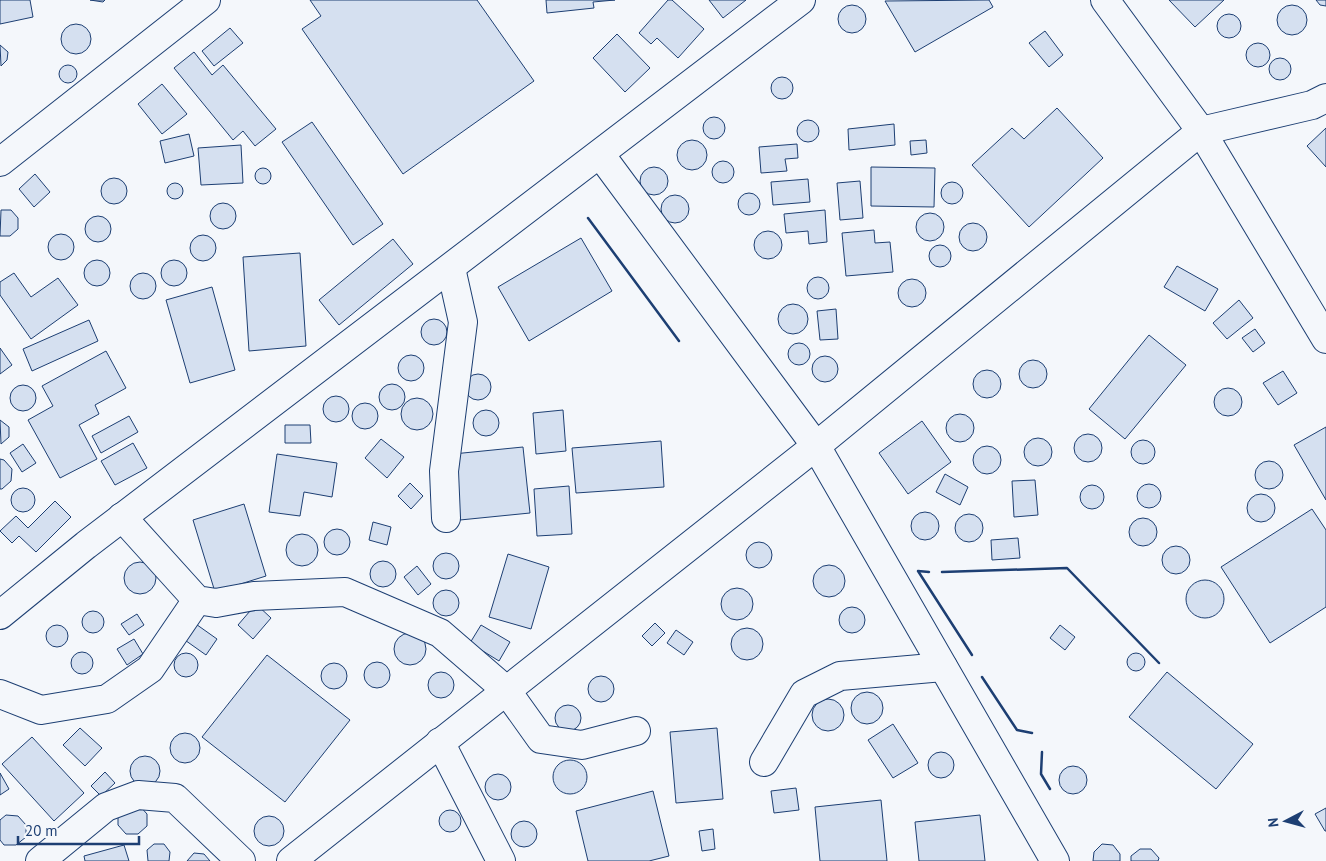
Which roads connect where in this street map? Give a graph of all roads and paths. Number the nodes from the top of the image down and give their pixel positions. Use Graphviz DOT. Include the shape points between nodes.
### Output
graph roads {
  1 [pos="206,0"];
  2 [pos="801,0"];
  3 [pos="1105,0"];
  4 [pos="1326,98"];
  5 [pos="1201,131"];
  6 [pos="600,154"];
  7 [pos="0,162"];
  8 [pos="451,268"];
  9 [pos="1326,339"];
  10 [pos="816,446"];
  11 [pos="122,517"];
  12 [pos="446,518"];
  13 [pos="197,600"];
  14 [pos="0,615"];
  15 [pos="943,667"];
  16 [pos="506,690"];
  17 [pos="0,694"];
  18 [pos="636,731"];
  19 [pos="440,742"];
  20 [pos="764,762"];
  21 [pos="40,861"];
  22 [pos="241,861"];
  23 [pos="291,861"];
  24 [pos="502,861"];
  25 [pos="1055,861"];
  1 -- 7 [label="main road"];
  2 -- 6 [label="main road"];
  3 -- 5 [label="main road"];
  4 -- 5 [label="main road" via="1312,105"];
  5 -- 9 [label="main road"];
  5 -- 10 [label="main road"];
  6 -- 8 [label="main road"];
  6 -- 10 [label="main road"];
  8 -- 11 [label="main road"];
  8 -- 12 [label="main road" via="463,322 444,471"];
  10 -- 15 [label="main road"];
  10 -- 16 [label="main road"];
  11 -- 13 [label="main road"];
  11 -- 14 [label="main road"];
  13 -- 16 [label="main road" via="216,603 254,596 345,592 440,633"];
  13 -- 17 [label="main road" via="150,669 107,699 41,710"];
  15 -- 20 [label="main road" via="840,676 804,694"];
  15 -- 25 [label="main road"];
  16 -- 18 [label="main road" via="540,739 582,745"];
  16 -- 19 [label="main road"];
  19 -- 23 [label="main road"];
  19 -- 24 [label="main road"];
  21 -- 22 [label="main road" via="106,807 138,795 175,798"];
}
